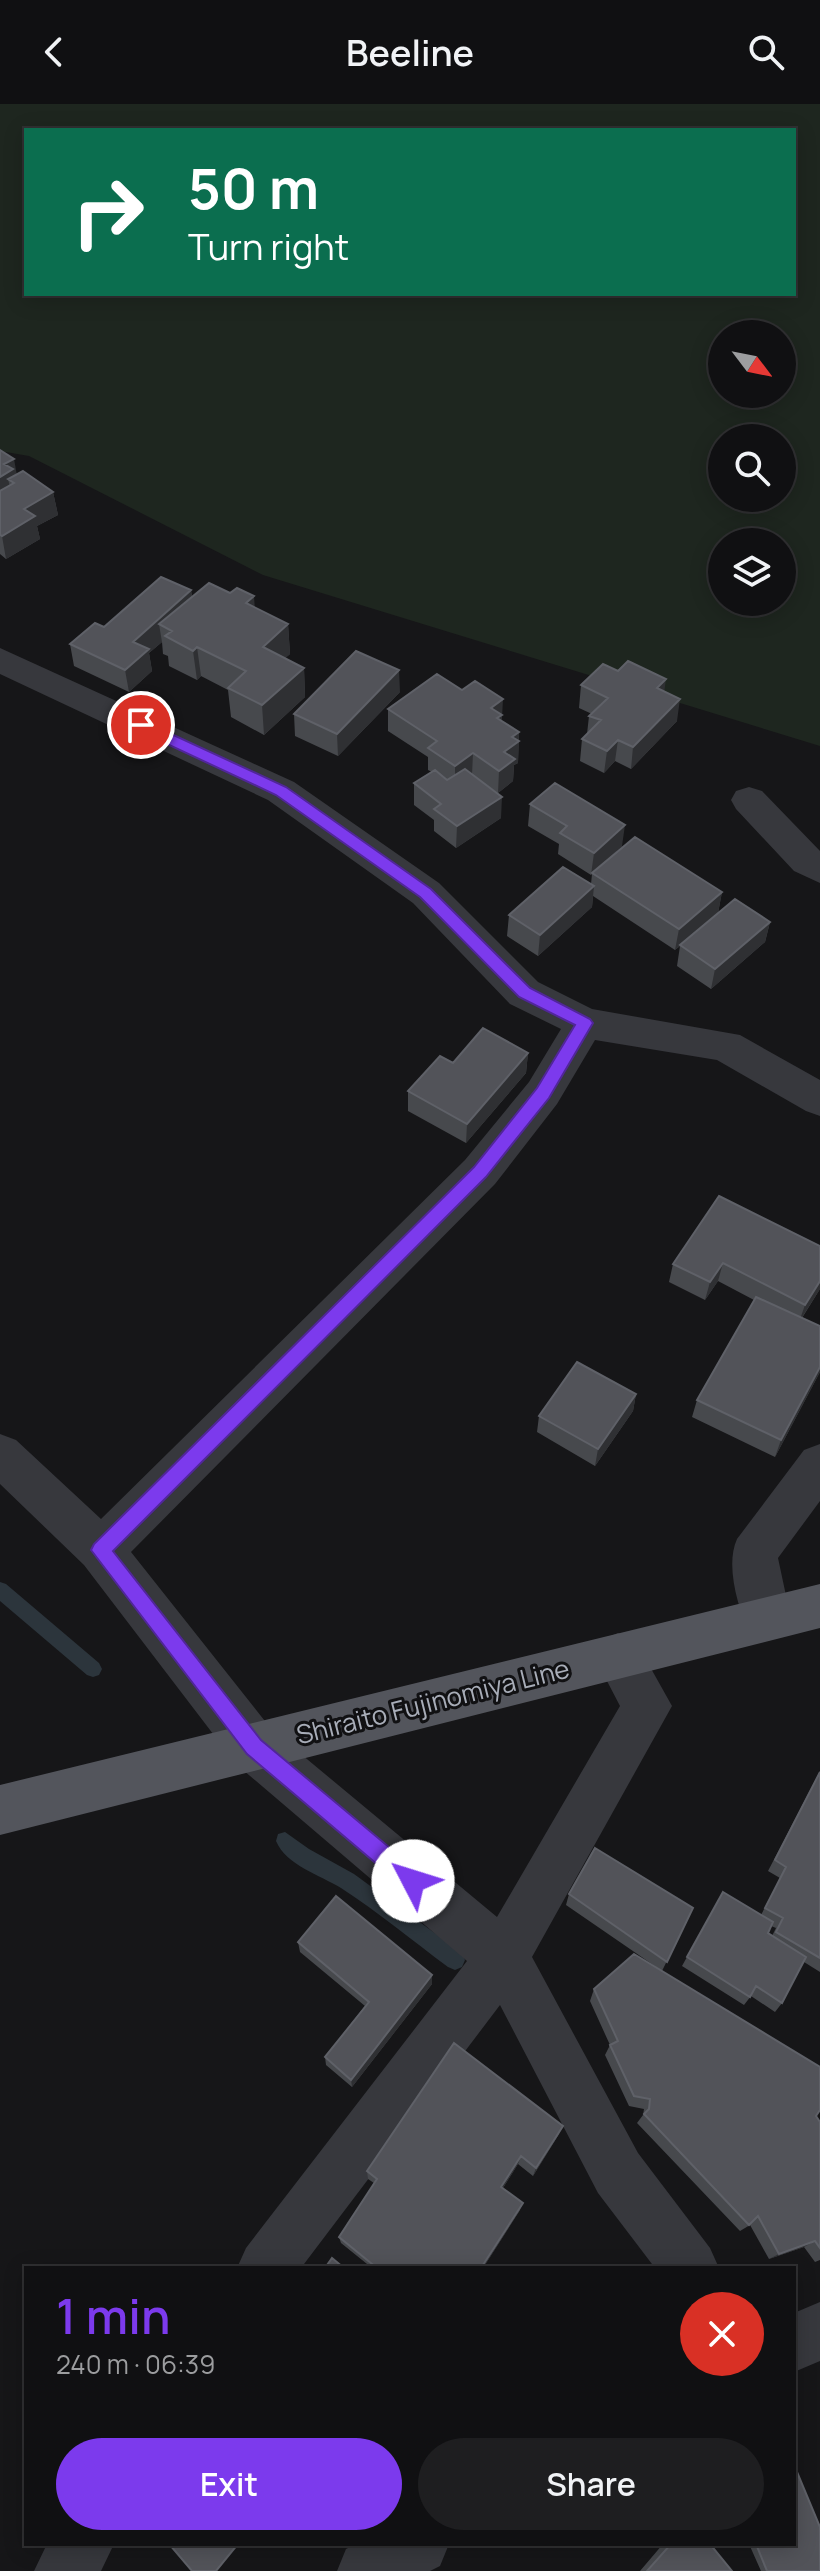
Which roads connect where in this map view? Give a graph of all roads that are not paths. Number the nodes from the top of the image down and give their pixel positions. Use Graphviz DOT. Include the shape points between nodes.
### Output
graph roads {
  1 [pos="0,660"];
  2 [pos="749,800"];
  3 [pos="820,869"];
  4 [pos="585,1023"];
  5 [pos="820,1100"];
  6 [pos="0,1454"];
  7 [pos="820,1464"];
  8 [pos="101,1550"];
  9 [pos="820,1606"];
  10 [pos="767,1619"];
  11 [pos="618,1656"];
  12 [pos="254,1747"];
  13 [pos="0,1810"];
  14 [pos="503,1957"];
  15 [pos="268,2266"];
  16 [pos="688,2266"];
  17 [pos="820,2331"];
  18 [pos="796,2342"];
  19 [pos="82,2546"];
  20 [pos="414,2546"];
  21 [pos="65,2571"];
  22 [pos="368,2571"];
  1 -- 4 [label="street" via="281,791 426,893 524,993"];
  2 -- 3 [label="street"];
  4 -- 5 [label="street" via="726,1046"];
  4 -- 8 [label="street" via="543,1093 480,1172"];
  6 -- 8 [label="street"];
  7 -- 10 [label="street" via="754,1554"];
  8 -- 12 [label="street"];
  9 -- 10 [label="main road, Shiraito Fujinomiya Line"];
  10 -- 11 [label="main road, Shiraito Fujinomiya Line"];
  11 -- 12 [label="main road, Shiraito Fujinomiya Line"];
  11 -- 14 [label="street" via="647,1706"];
  12 -- 13 [label="main road, Shiraito Fujinomiya Line"];
  12 -- 14 [label="street"];
  14 -- 15 [label="street"];
  14 -- 16 [label="street" via="618,2173"];
  17 -- 18 [label="street"];
  19 -- 21 [label="street"];
  20 -- 22 [label="street"];
}
